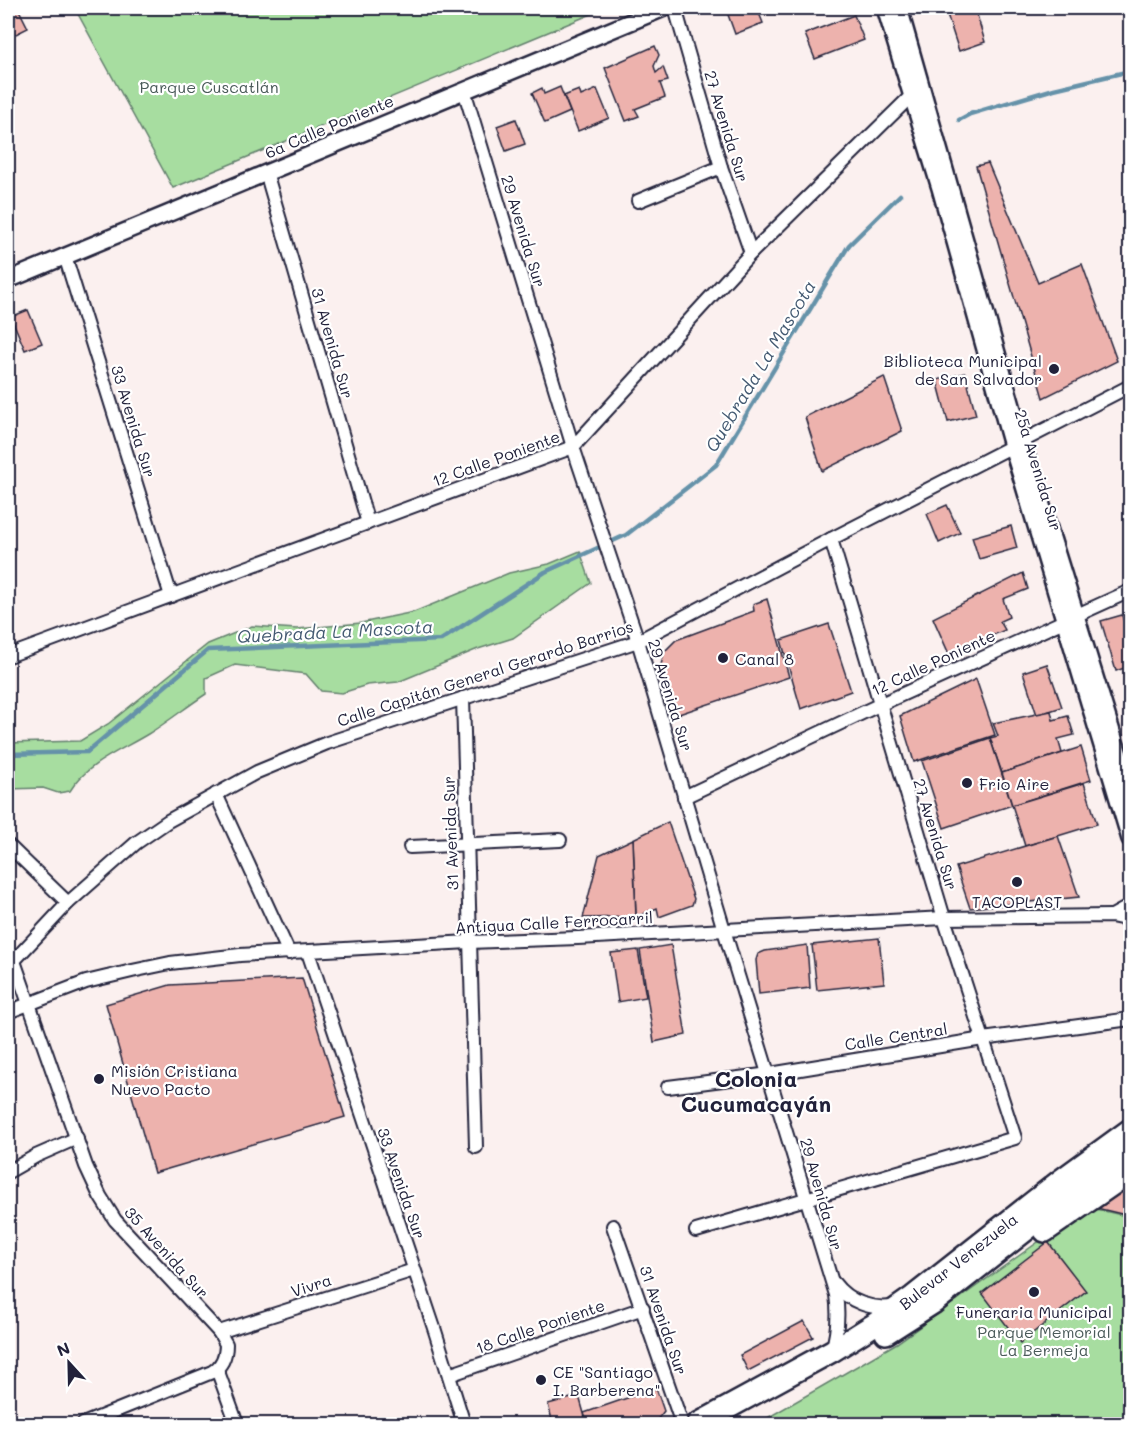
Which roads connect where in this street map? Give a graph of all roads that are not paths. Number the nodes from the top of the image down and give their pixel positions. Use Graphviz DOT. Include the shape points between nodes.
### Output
graph roads {
  1 [pos="664,8"];
  2 [pos="675,8"];
  3 [pos="885,8"];
  4 [pos="899,8"];
  5 [pos="464,90"];
  6 [pos="911,96"];
  7 [pos="721,167"];
  8 [pos="266,172"];
  9 [pos="638,201"];
  10 [pos="751,253"];
  11 [pos="65,256"];
  12 [pos="8,280"];
  13 [pos="1131,386"];
  14 [pos="1017,443"];
  15 [pos="573,447"];
  16 [pos="368,523"];
  17 [pos="831,539"];
  18 [pos="1131,591"];
  19 [pos="171,596"];
  20 [pos="1071,617"];
  21 [pos="638,641"];
  22 [pos="8,656"];
  23 [pos="463,699"];
  24 [pos="879,705"];
  25 [pos="1131,790"];
  26 [pos="216,794"];
  27 [pos="684,797"];
  28 [pos="1131,839"];
  29 [pos="560,840"];
  30 [pos="466,844"];
  31 [pos="8,845"];
  32 [pos="410,847"];
  33 [pos="68,903"];
  34 [pos="1131,906"];
  35 [pos="1111,916"];
  36 [pos="944,918"];
  37 [pos="1131,920"];
  38 [pos="724,930"];
  39 [pos="470,942"];
  40 [pos="308,952"];
  41 [pos="289,953"];
  42 [pos="11,964"];
  43 [pos="30,1002"];
  44 [pos="8,1011"];
  45 [pos="1131,1019"];
  46 [pos="983,1039"];
  47 [pos="770,1074"];
  48 [pos="668,1087"];
  49 [pos="1131,1116"];
  50 [pos="1131,1130"];
  51 [pos="77,1138"];
  52 [pos="476,1148"];
  53 [pos="1131,1150"];
  54 [pos="8,1172"];
  55 [pos="1131,1172"];
  56 [pos="1065,1188"];
  57 [pos="806,1198"];
  58 [pos="613,1226"];
  59 [pos="696,1231"];
  60 [pos="414,1270"];
  61 [pos="829,1277"];
  62 [pos="949,1279"];
  63 [pos="903,1305"];
  64 [pos="643,1308"];
  65 [pos="219,1332"];
  66 [pos="832,1351"];
  67 [pos="217,1369"];
  68 [pos="449,1375"];
  69 [pos="778,1380"];
  70 [pos="710,1421"];
  71 [pos="92,1423"];
  72 [pos="237,1425"];
  73 [pos="464,1425"];
  74 [pos="682,1425"];
  1 -- 5 [label="street, 6a Calle Poniente"];
  2 -- 7 [label="street, 27 Avenida Sur"];
  3 -- 6 [label="street, 25a Avenida Sur"];
  4 -- 14 [label="street, 25a Avenida Sur"];
  5 -- 8 [label="street, 6a Calle Poniente"];
  5 -- 15 [label="street, 29 Avenida Sur"];
  6 -- 10 [label="street, 12 Calle Poniente"];
  6 -- 14 [label="street, 25a Avenida Sur"];
  7 -- 9 [label="street"];
  7 -- 10 [label="street, 27 Avenida Sur"];
  8 -- 11 [label="street, 6a Calle Poniente"];
  8 -- 16 [label="street, 31 Avenida Sur"];
  10 -- 15 [label="street, 12 Calle Poniente"];
  11 -- 12 [label="street, 6a Calle Poniente"];
  11 -- 19 [label="street, 33 Avenida Sur"];
  13 -- 14 [label="street, Calle Capitán General Gerardo Barrios"];
  14 -- 17 [label="street, Calle Capitán General Gerardo Barrios"];
  14 -- 20 [label="street, 25a Avenida Sur"];
  15 -- 16 [label="street, 12 Calle Poniente"];
  15 -- 21 [label="street, 29 Avenida Sur"];
  16 -- 19 [label="street, 12 Calle Poniente"];
  17 -- 21 [label="street, Calle Capitán General Gerardo Barrios"];
  17 -- 24 [label="street, 27 Avenida Sur"];
  18 -- 20 [label="street, 12 Calle Poniente"];
  19 -- 22 [label="street, 12 Calle Poniente"];
  20 -- 24 [label="street, 12 Calle Poniente"];
  20 -- 25 [label="street, 25a Avenida Sur"];
  20 -- 28 [label="street, 25a Avenida Sur"];
  21 -- 23 [label="street, Calle Capitán General Gerardo Barrios"];
  21 -- 27 [label="street, 29 Avenida Sur"];
  23 -- 26 [label="street, Calle Capitán General Gerardo Barrios" via="327,743"];
  23 -- 30 [label="street, 31 Avenida Sur"];
  24 -- 27 [label="street, 12 Calle Poniente"];
  24 -- 36 [label="street, 27 Avenida Sur"];
  26 -- 33 [label="street, Calle Capitán General Gerardo Barrios" via="136,843"];
  26 -- 41 [label="street"];
  27 -- 38 [label="street, 29 Avenida Sur"];
  29 -- 30 [label="street"];
  30 -- 32 [label="street"];
  30 -- 39 [label="street, 31 Avenida Sur"];
  31 -- 33 [label="street"];
  33 -- 42 [label="street, Calle Capitán General Gerardo Barrios"];
  34 -- 35 [label="street, Antigua Calle Ferrocarril"];
  35 -- 36 [label="street, Antigua Calle Ferrocarril"];
  35 -- 37 [label="street, Antigua Calle Ferrocarril"];
  36 -- 38 [label="street, Antigua Calle Ferrocarril"];
  36 -- 46 [label="street, 27 Avenida Sur"];
  38 -- 39 [label="street, Antigua Calle Ferrocarril"];
  38 -- 47 [label="street, 29 Avenida Sur"];
  39 -- 40 [label="street, Antigua Calle Ferrocarril"];
  39 -- 52 [label="street, 31 Avenida Sur"];
  40 -- 41 [label="street, Antigua Calle Ferrocarril"];
  40 -- 60 [label="street, 33 Avenida Sur"];
  41 -- 43 [label="street, Antigua Calle Ferrocarril" via="170,963 86,982"];
  42 -- 43 [label="street, 35 Avenida Sur"];
  43 -- 44 [label="street, Antigua Calle Ferrocarril"];
  43 -- 51 [label="street, 35 Avenida Sur"];
  45 -- 46 [label="street, Calle Central"];
  46 -- 47 [label="street, Calle Central"];
  46 -- 57 [label="street, 27 Avenida Sur" via="1016,1138"];
  47 -- 48 [label="street, Calle Central"];
  47 -- 57 [label="street, 29 Avenida Sur"];
  49 -- 62 [label="highway" via="997,1215 974,1237"];
  50 -- 56 [label="highway, Bulevar Venezuela"];
  51 -- 54 [label="street"];
  51 -- 65 [label="street, 35 Avenida Sur" via="96,1188 115,1220"];
  53 -- 56 [label="highway, Bulevar Venezuela"];
  55 -- 62 [label="highway" via="986,1270"];
  56 -- 62 [label="highway, Bulevar Venezuela"];
  57 -- 59 [label="street"];
  57 -- 61 [label="street, 29 Avenida Sur"];
  58 -- 64 [label="street, 31 Avenida Sur"];
  60 -- 65 [label="street, Vivra"];
  60 -- 68 [label="street, 33 Avenida Sur"];
  61 -- 63 [label="street, 29 Avenida Sur" via="848,1297 861,1304 889,1308"];
  61 -- 66 [label="street, 29 Avenida Sur" via="839,1314"];
  62 -- 63 [label="highway, Bulevar Venezuela"];
  62 -- 69 [label="highway, Bulevar Venezuela" via="933,1303 871,1342"];
  63 -- 66 [label="highway, Bulevar Venezuela"];
  64 -- 68 [label="street, 18 Calle Poniente"];
  64 -- 74 [label="street, 31 Avenida Sur"];
  65 -- 67 [label="street" via="226,1348"];
  66 -- 69 [label="highway, Bulevar Venezuela"];
  67 -- 71 [label="street"];
  67 -- 72 [label="street"];
  68 -- 73 [label="street, 33 Avenida Sur"];
  69 -- 70 [label="highway, Bulevar Venezuela"];
}
